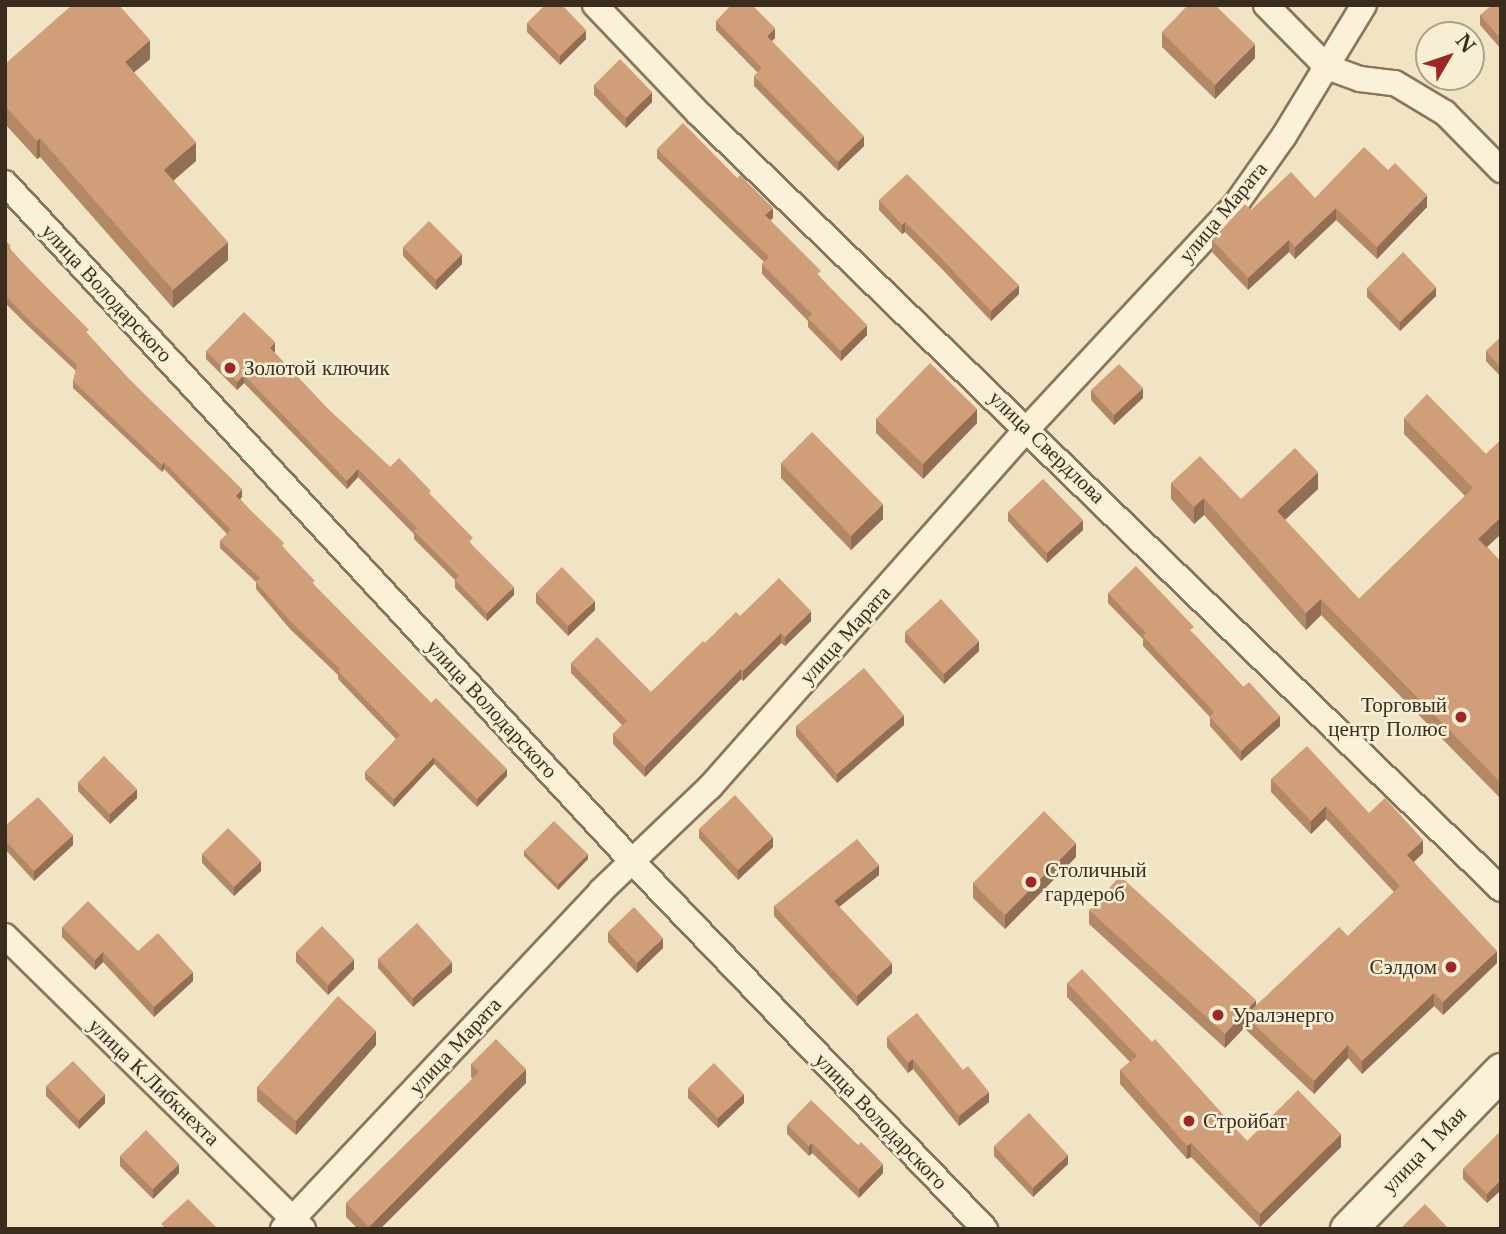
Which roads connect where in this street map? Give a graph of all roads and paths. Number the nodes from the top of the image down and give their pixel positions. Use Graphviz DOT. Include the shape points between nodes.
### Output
graph roads {
  1 [pos="595,5"];
  2 [pos="1266,5"];
  3 [pos="1364,5"];
  4 [pos="1327,67"];
  5 [pos="1501,170"];
  6 [pos="5,183"];
  7 [pos="1028,428"];
  8 [pos="632,861"];
  9 [pos="1501,889"];
  10 [pos="5,936"];
  11 [pos="1501,1071"];
  12 [pos="293,1225"];
  13 [pos="985,1229"];
  14 [pos="1348,1229"];
  1 -- 7 [label="street, улица Свердлова" via="699,114"];
  2 -- 4 [label="street"];
  3 -- 4 [label="street, улица Марата"];
  4 -- 5 [label="street" via="1360,79 1395,83 1445,113"];
  4 -- 7 [label="street, улица Марата" via="1236,204"];
  6 -- 8 [label="street, улица Володарского"];
  7 -- 8 [label="street, улица Марата" via="710,787"];
  7 -- 9 [label="street, улица Свердлова"];
  8 -- 12 [label="street, улица Марата"];
  8 -- 13 [label="street, улица Володарского"];
  10 -- 12 [label="street, улица К.Либкнехта"];
  11 -- 14 [label="main road, улица 1 Мая"];
}
